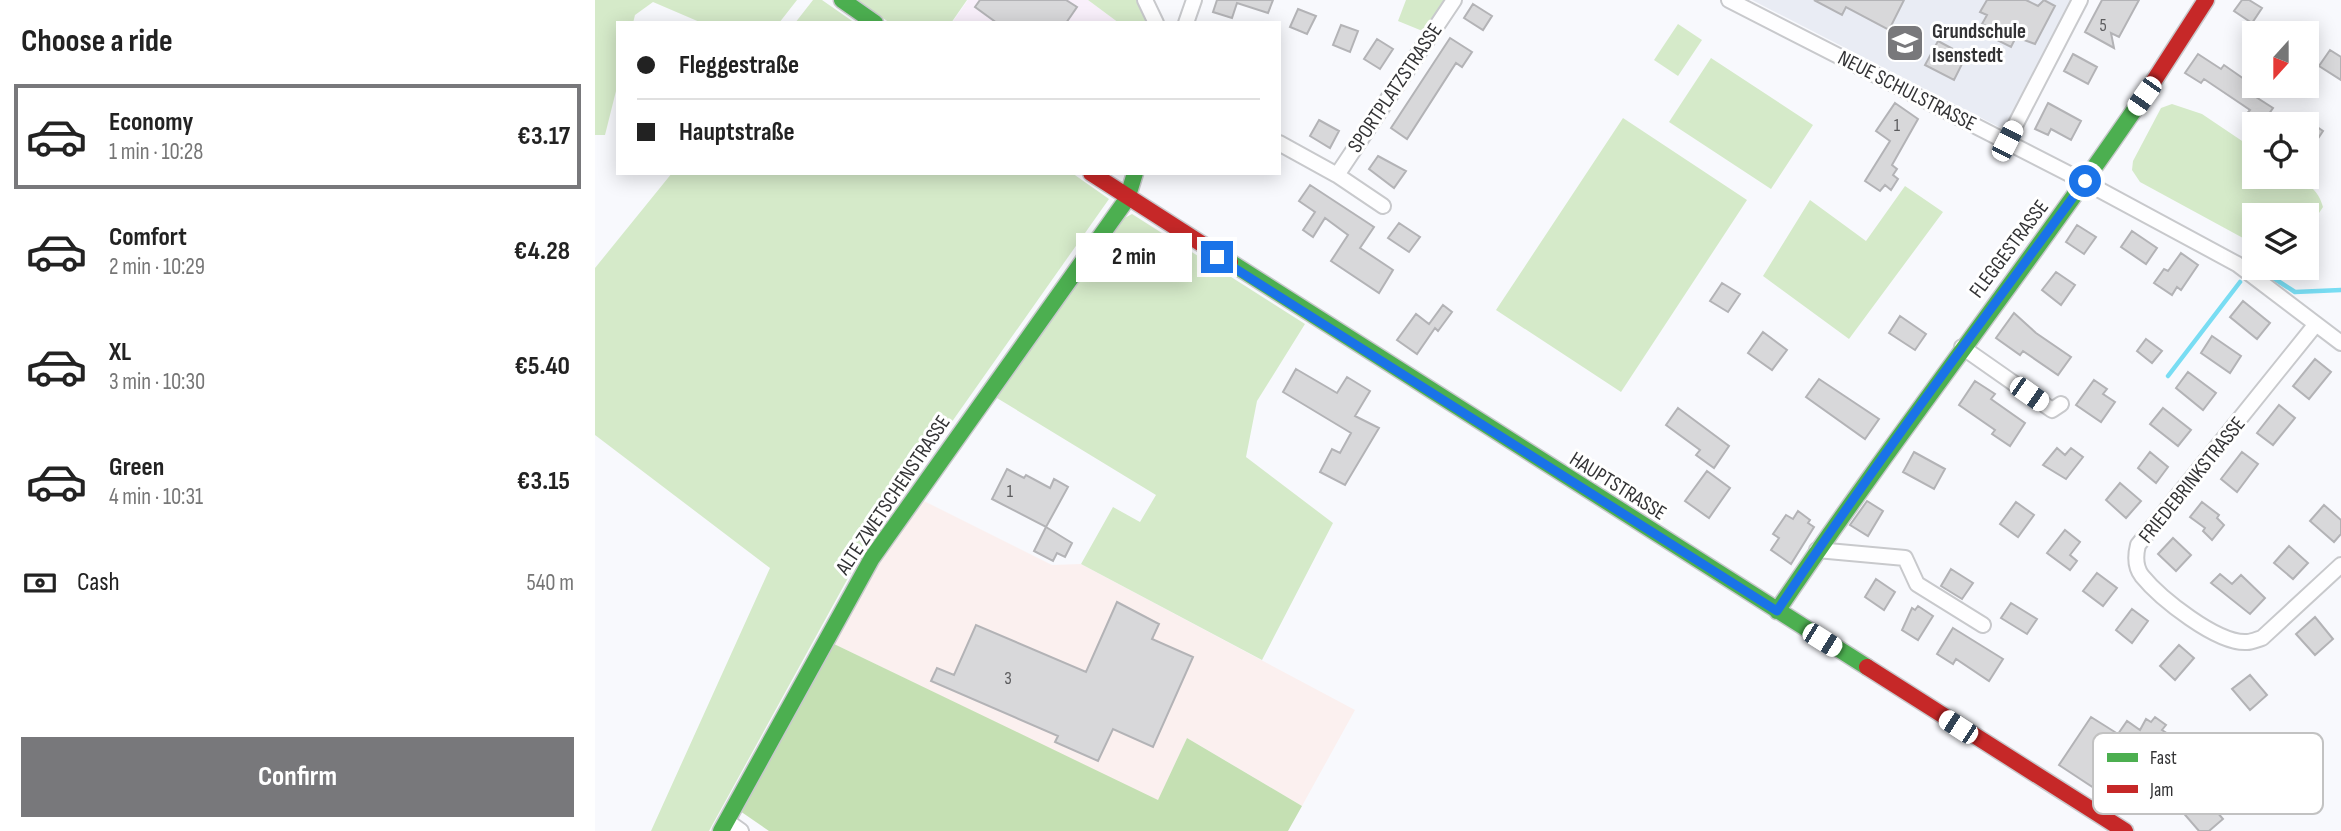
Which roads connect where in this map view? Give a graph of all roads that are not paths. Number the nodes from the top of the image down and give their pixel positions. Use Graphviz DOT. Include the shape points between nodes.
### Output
graph roads {
  1 [pos="842,0"];
  2 [pos="1145,0"];
  3 [pos="1194,0"];
  4 [pos="1454,0"];
  5 [pos="1729,0"];
  6 [pos="2080,0"];
  7 [pos="2206,0"];
  8 [pos="872,21"];
  9 [pos="1155,21"];
  10 [pos="1188,21"];
  11 [pos="2007,141"];
  12 [pos="1281,144"];
  13 [pos="1094,175"];
  14 [pos="1134,175"];
  15 [pos="1337,175"];
  16 [pos="2085,181"];
  17 [pos="1127,198"];
  18 [pos="1383,206"];
  19 [pos="2316,324"];
  20 [pos="2341,343"];
  21 [pos="1962,347"];
  22 [pos="2061,404"];
  23 [pos="1817,550"];
  24 [pos="2341,565"];
  25 [pos="1777,611"];
  26 [pos="1983,625"];
  27 [pos="2093,811"];
  28 [pos="2098,814"];
  29 [pos="724,826"];
  30 [pos="741,831"];
  31 [pos="2125,831"];
  1 -- 8 [label="street"];
  2 -- 9 [label="street"];
  3 -- 10 [label="street"];
  4 -- 15 [label="street, SPORTPLATZSTRASSE"];
  5 -- 11 [label="street, NEUE SCHULSTRASSE"];
  6 -- 11 [label="street"];
  7 -- 16 [label="street, FLEGGESTRASSE"];
  11 -- 16 [label="street, NEUE SCHULSTRASSE"];
  12 -- 15 [label="street, SPORTPLATZSTRASSE"];
  13 -- 17 [label="street, HAUPTSTRASSE"];
  14 -- 17 [label="street, ALTE ZWETSCHENSTRASSE"];
  15 -- 18 [label="street, SPORTPLATZSTRASSE"];
  16 -- 19 [label="street, NEUE SCHULSTRASSE" via="2237,264"];
  16 -- 21 [label="street, FLEGGESTRASSE"];
  17 -- 25 [label="street, HAUPTSTRASSE"];
  17 -- 29 [label="street, ALTE ZWETSCHENSTRASSE" via="872,558"];
  19 -- 20 [label="street, NEUE SCHULSTRASSE"];
  19 -- 24 [label="street, FRIEDEBRINKSTRASSE" via="2138,545 2135,559 2141,575 2178,609 2204,626 2246,643 2262,638"];
  21 -- 22 [label="street" via="2052,410"];
  21 -- 23 [label="street, FLEGGESTRASSE"];
  23 -- 25 [label="street, FLEGGESTRASSE"];
  23 -- 26 [label="street" via="1905,558 1917,584"];
  25 -- 27 [label="street, HAUPTSTRASSE"];
  28 -- 31 [label="street, HAUPTSTRASSE"];
  29 -- 30 [label="street"];
}
